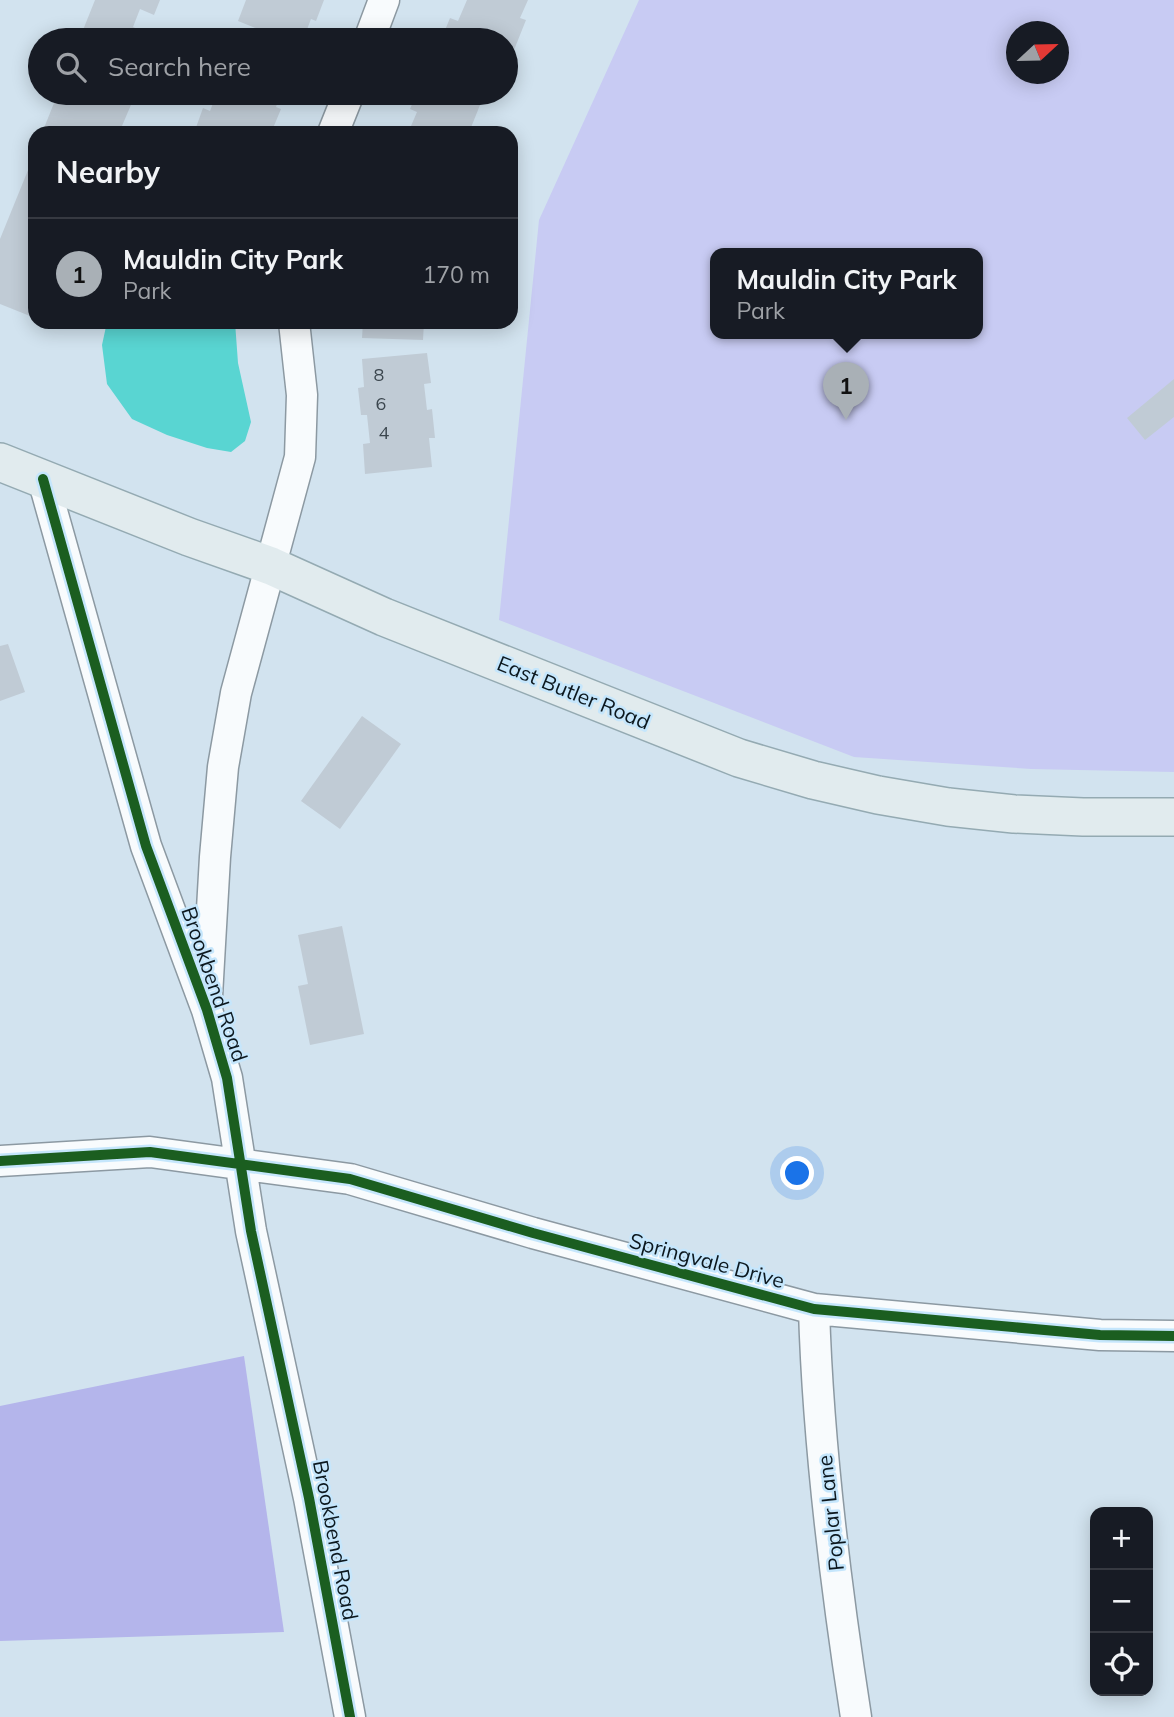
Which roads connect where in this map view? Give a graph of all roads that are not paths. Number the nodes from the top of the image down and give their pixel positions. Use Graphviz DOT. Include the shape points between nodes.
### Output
graph roads {
  1 [pos="384,0"];
  2 [pos="374,28"];
  3 [pos="344,105"];
  4 [pos="336,126"];
  5 [pos="295,329"];
  6 [pos="0,462"];
  7 [pos="43,479"];
  8 [pos="271,566"];
  9 [pos="1174,817"];
  10 [pos="207,1010"];
  11 [pos="0,1160"];
  12 [pos="240,1164"];
  13 [pos="814,1309"];
  14 [pos="1174,1336"];
  15 [pos="351,1717"];
  16 [pos="856,1717"];
  1 -- 2 [label="street"];
  3 -- 4 [label="street"];
  5 -- 8 [label="street, Brookbend Road" via="303,394 300,457"];
  6 -- 7 [label="main road, East Butler Road"];
  7 -- 8 [label="main road, East Butler Road"];
  7 -- 10 [label="street, Brookbend Road" via="146,846"];
  8 -- 9 [label="main road, East Butler Road" via="384,618 739,758 813,780 948,807 1014,814"];
  8 -- 10 [label="street, Brookbend Road" via="236,693 223,767"];
  10 -- 12 [label="street, Brookbend Road" via="227,1078"];
  11 -- 12 [label="street, Springvale Drive" via="150,1152"];
  12 -- 13 [label="street, Springvale Drive" via="350,1179"];
  12 -- 15 [label="street, Brookbend Road"];
  13 -- 14 [label="street, Springvale Drive" via="1100,1335"];
  13 -- 16 [label="street, Poplar Lane" via="816,1376 841,1619"];
}
